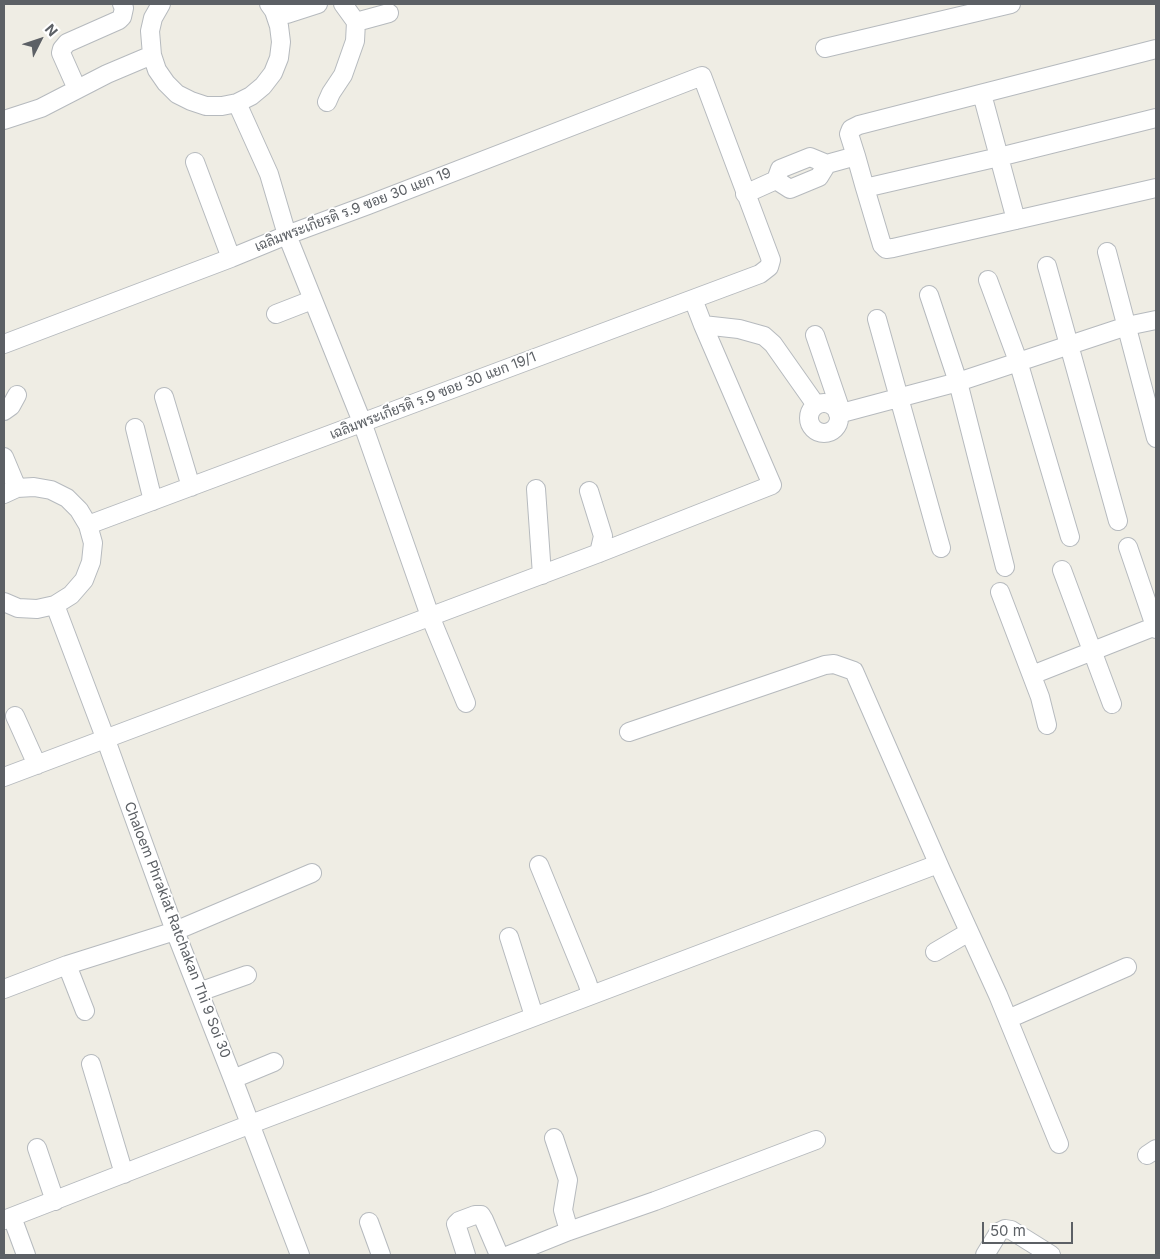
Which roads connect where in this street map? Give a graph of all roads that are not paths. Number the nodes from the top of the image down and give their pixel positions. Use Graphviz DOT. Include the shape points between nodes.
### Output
graph roads {
  1 [pos="122,4"];
  2 [pos="161,4"];
  3 [pos="318,4"];
  4 [pos="343,4"];
  5 [pos="1012,4"];
  6 [pos="271,8"];
  7 [pos="389,13"];
  8 [pos="356,22"];
  9 [pos="825,48"];
  10 [pos="1156,49"];
  11 [pos="152,55"];
  12 [pos="77,89"];
  13 [pos="982,94"];
  14 [pos="327,102"];
  15 [pos="237,103"];
  16 [pos="1156,118"];
  17 [pos="4,120"];
  18 [pos="856,156"];
  19 [pos="999,157"];
  20 [pos="195,162"];
  21 [pos="865,188"];
  22 [pos="1156,188"];
  23 [pos="745,194"];
  24 [pos="1016,220"];
  25 [pos="287,235"];
  26 [pos="1106,252"];
  27 [pos="231,258"];
  28 [pos="1047,266"];
  29 [pos="988,280"];
  30 [pos="929,296"];
  31 [pos="693,299"];
  32 [pos="312,300"];
  33 [pos="276,314"];
  34 [pos="877,318"];
  35 [pos="1156,320"];
  36 [pos="703,325"];
  37 [pos="1127,326"];
  38 [pos="815,335"];
  39 [pos="4,344"];
  40 [pos="1069,345"];
  41 [pos="1018,361"];
  42 [pos="958,382"];
  43 [pos="17,396"];
  44 [pos="164,397"];
  45 [pos="898,397"];
  46 [pos="816,405"];
  47 [pos="4,411"];
  48 [pos="840,414"];
  49 [pos="362,422"];
  50 [pos="135,428"];
  51 [pos="1156,438"];
  52 [pos="4,457"];
  53 [pos="191,487"];
  54 [pos="536,489"];
  55 [pos="10,491"];
  56 [pos="590,491"];
  57 [pos="153,501"];
  58 [pos="1118,521"];
  59 [pos="88,524"];
  60 [pos="1070,537"];
  61 [pos="1128,547"];
  62 [pos="941,548"];
  63 [pos="599,553"];
  64 [pos="1005,567"];
  65 [pos="1062,570"];
  66 [pos="542,575"];
  67 [pos="1000,592"];
  68 [pos="4,602"];
  69 [pos="55,605"];
  70 [pos="430,616"];
  71 [pos="1156,627"];
  72 [pos="1093,650"];
  73 [pos="1032,675"];
  74 [pos="466,702"];
  75 [pos="1112,704"];
  76 [pos="15,716"];
  77 [pos="1048,725"];
  78 [pos="629,732"];
  79 [pos="106,740"];
  80 [pos="37,765"];
  81 [pos="4,777"];
  82 [pos="938,864"];
  83 [pos="539,865"];
  84 [pos="312,873"];
  85 [pos="175,931"];
  86 [pos="969,932"];
  87 [pos="509,938"];
  88 [pos="935,952"];
  89 [pos="66,965"];
  90 [pos="1127,966"];
  91 [pos="246,975"];
  92 [pos="4,989"];
  93 [pos="199,992"];
  94 [pos="591,994"];
  95 [pos="85,1011"];
  96 [pos="534,1016"];
  97 [pos="1008,1020"];
  98 [pos="274,1062"];
  99 [pos="91,1064"];
  100 [pos="234,1079"];
  101 [pos="251,1124"];
  102 [pos="554,1138"];
  103 [pos="816,1140"];
  104 [pos="1059,1144"];
  105 [pos="37,1148"];
  106 [pos="124,1174"];
  107 [pos="55,1200"];
  108 [pos="8,1219"];
  109 [pos="369,1222"];
  110 [pos="569,1230"];
  111 [pos="26,1255"];
  112 [pos="300,1255"];
  113 [pos="381,1255"];
  114 [pos="466,1255"];
  115 [pos="499,1255"];
  116 [pos="510,1255"];
  117 [pos="985,1255"];
  118 [pos="1051,1255"];
  1 -- 12 [label="street" via="124,8 119,20 67,43 62,50"];
  2 -- 11 [label="street" via="150,30"];
  3 -- 6 [label="street" via="287,14"];
  4 -- 8 [label="street"];
  5 -- 9 [label="street"];
  6 -- 15 [label="street" via="279,26 279,58 263,86"];
  7 -- 8 [label="street"];
  8 -- 14 [label="street" via="356,41 343,75"];
  10 -- 13 [label="street"];
  11 -- 12 [label="street"];
  11 -- 15 [label="street" via="157,70 177,94 206,106"];
  12 -- 17 [label="street" via="41,108"];
  13 -- 18 [label="street" via="859,125 849,134"];
  13 -- 19 [label="street"];
  15 -- 25 [label="street" via="269,174"];
  16 -- 19 [label="street"];
  18 -- 21 [label="street"];
  18 -- 23 [label="street" via="827,164 819,177 790,189 776,180"];
  19 -- 21 [label="street"];
  19 -- 24 [label="street"];
  20 -- 27 [label="street"];
  21 -- 24 [label="street" via="886,249"];
  22 -- 24 [label="street"];
  23 -- 25 [label="street, เฉลิมพระเกียรติ ร.9 ซอย 30 แยก 19" via="702,76"];
  23 -- 31 [label="street, เฉลิมพระเกียรติ ร.9 ซอย 30 แยก 19/1" via="771,260 769,267 760,274"];
  25 -- 27 [label="street, เฉลิมพระเกียรติ ร.9 ซอย 30 แยก 19"];
  25 -- 32 [label="street"];
  26 -- 37 [label="street"];
  27 -- 39 [label="street, เฉลิมพระเกียรติ ร.9 ซอย 30 แยก 19"];
  28 -- 40 [label="street"];
  29 -- 41 [label="street"];
  30 -- 42 [label="street"];
  31 -- 36 [label="street"];
  31 -- 49 [label="street, เฉลิมพระเกียรติ ร.9 ซอย 30 แยก 19/1"];
  32 -- 33 [label="street"];
  32 -- 49 [label="street"];
  34 -- 45 [label="street"];
  35 -- 37 [label="street"];
  36 -- 46 [label="street" via="764,336"];
  36 -- 63 [label="street" via="772,485"];
  37 -- 40 [label="street"];
  37 -- 51 [label="street"];
  38 -- 48 [label="street"];
  40 -- 41 [label="street"];
  40 -- 58 [label="street"];
  41 -- 42 [label="street"];
  41 -- 60 [label="street"];
  42 -- 45 [label="street"];
  42 -- 64 [label="street"];
  43 -- 47 [label="street"];
  44 -- 53 [label="street"];
  45 -- 48 [label="street"];
  45 -- 62 [label="street"];
  46 -- 48 [label="street" via="829,404"];
  46 -- 48 [label="street" via="809,418 816,430 830,431"];
  49 -- 53 [label="street, เฉลิมพระเกียรติ ร.9 ซอย 30 แยก 19/1"];
  49 -- 70 [label="street"];
  50 -- 57 [label="street"];
  52 -- 55 [label="street"];
  53 -- 57 [label="street, เฉลิมพระเกียรติ ร.9 ซอย 30 แยก 19/1"];
  54 -- 66 [label="street"];
  55 -- 59 [label="street" via="34,486 51,490 66,498"];
  56 -- 63 [label="street" via="604,536"];
  57 -- 59 [label="street, เฉลิมพระเกียรติ ร.9 ซอย 30 แยก 19/1"];
  59 -- 69 [label="street" via="93,543 91,562 84,580 71,595"];
  61 -- 71 [label="street"];
  63 -- 66 [label="street"];
  65 -- 72 [label="street"];
  66 -- 70 [label="street"];
  67 -- 73 [label="street"];
  68 -- 69 [label="street" via="18,608 37,609"];
  69 -- 79 [label="street, Chaloem Phrakiat Ratchakan Thi 9 Soi 30"];
  70 -- 74 [label="street"];
  70 -- 79 [label="street"];
  71 -- 72 [label="street"];
  72 -- 73 [label="street"];
  72 -- 75 [label="street"];
  73 -- 77 [label="street"];
  76 -- 80 [label="street"];
  78 -- 82 [label="street" via="825,665 843,666 854,671"];
  79 -- 80 [label="street"];
  79 -- 85 [label="street, Chaloem Phrakiat Ratchakan Thi 9 Soi 30"];
  80 -- 81 [label="street"];
  82 -- 86 [label="street"];
  82 -- 94 [label="street"];
  83 -- 94 [label="street"];
  84 -- 85 [label="street"];
  85 -- 89 [label="street"];
  85 -- 93 [label="street, Chaloem Phrakiat Ratchakan Thi 9 Soi 30"];
  86 -- 88 [label="street"];
  86 -- 97 [label="street"];
  87 -- 96 [label="street"];
  89 -- 92 [label="street"];
  89 -- 95 [label="street"];
  90 -- 97 [label="street"];
  91 -- 93 [label="street"];
  93 -- 100 [label="street, Chaloem Phrakiat Ratchakan Thi 9 Soi 30"];
  94 -- 96 [label="street"];
  96 -- 101 [label="street"];
  97 -- 104 [label="street"];
  98 -- 100 [label="street"];
  99 -- 106 [label="street"];
  100 -- 101 [label="street, Chaloem Phrakiat Ratchakan Thi 9 Soi 30"];
  101 -- 106 [label="street"];
  101 -- 112 [label="street, Chaloem Phrakiat Ratchakan Thi 9 Soi 30"];
  102 -- 110 [label="street" via="568,1180 563,1210"];
  103 -- 110 [label="street"];
  105 -- 107 [label="street"];
  106 -- 107 [label="street"];
  107 -- 108 [label="street"];
  108 -- 111 [label="street"];
  109 -- 113 [label="street"];
  110 -- 116 [label="street"];
  114 -- 115 [label="street" via="456,1224 475,1214 484,1220"];
  117 -- 118 [label="street" via="999,1232 1005,1229"];
}
